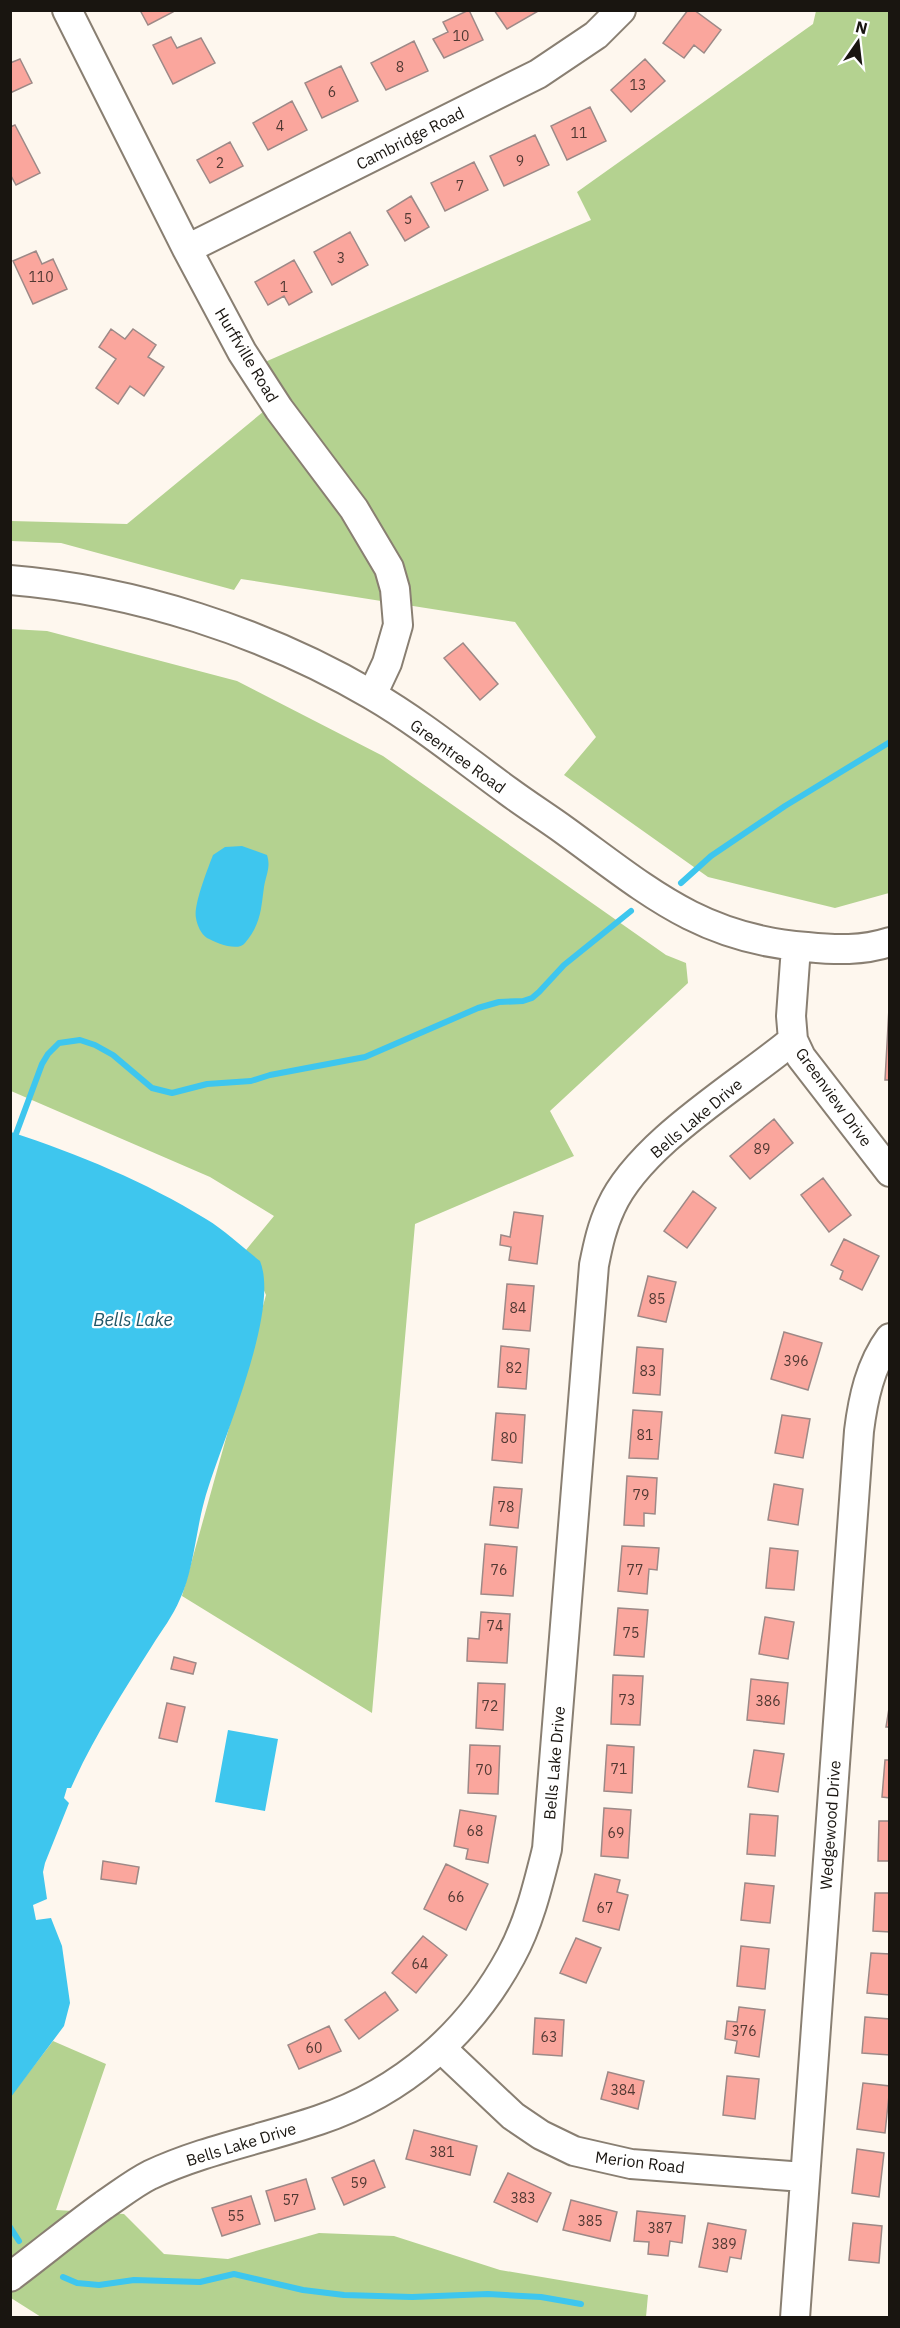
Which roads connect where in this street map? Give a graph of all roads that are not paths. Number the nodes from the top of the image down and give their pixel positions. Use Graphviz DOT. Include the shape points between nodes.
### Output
graph roads {
  1 [pos="67,10"];
  2 [pos="621,10"];
  3 [pos="187,249"];
  4 [pos="10,580"];
  5 [pos="372,695"];
  6 [pos="890,942"];
  7 [pos="796,946"];
  8 [pos="793,1040"];
  9 [pos="890,1172"];
  10 [pos="890,1338"];
  11 [pos="442,2049"];
  12 [pos="804,2177"];
  13 [pos="10,2277"];
  14 [pos="795,2318"];
  1 -- 3 [label="street, Hurffville Road"];
  2 -- 3 [label="street, Cambridge Road" via="596,35 538,74"];
  3 -- 5 [label="street, Hurffville Road" via="260,381 354,509 389,568 398,626"];
  4 -- 5 [label="street, Greentree Road" via="83,589 173,611 268,645"];
  5 -- 7 [label="street, Greentree Road" via="667,903 727,933"];
  6 -- 7 [label="street, Greentree Road" via="849,950"];
  7 -- 8 [label="street, Greenview Drive"];
  8 -- 9 [label="street, Greenview Drive" via="801,1057"];
  8 -- 11 [label="street, Bells Lake Drive" via="666,1139 623,1188 601,1233 593,1277 547,1849 530,1910 511,1956 474,2011"];
  10 -- 12 [label="street, Wedgewood Drive" via="874,1365 859,1431"];
  11 -- 12 [label="street, Merion Road" via="513,2116 574,2151 632,2164"];
  11 -- 13 [label="street, Bells Lake Drive" via="399,2081 354,2107 147,2176"];
  12 -- 14 [label="street, Wedgewood Drive"];
}
